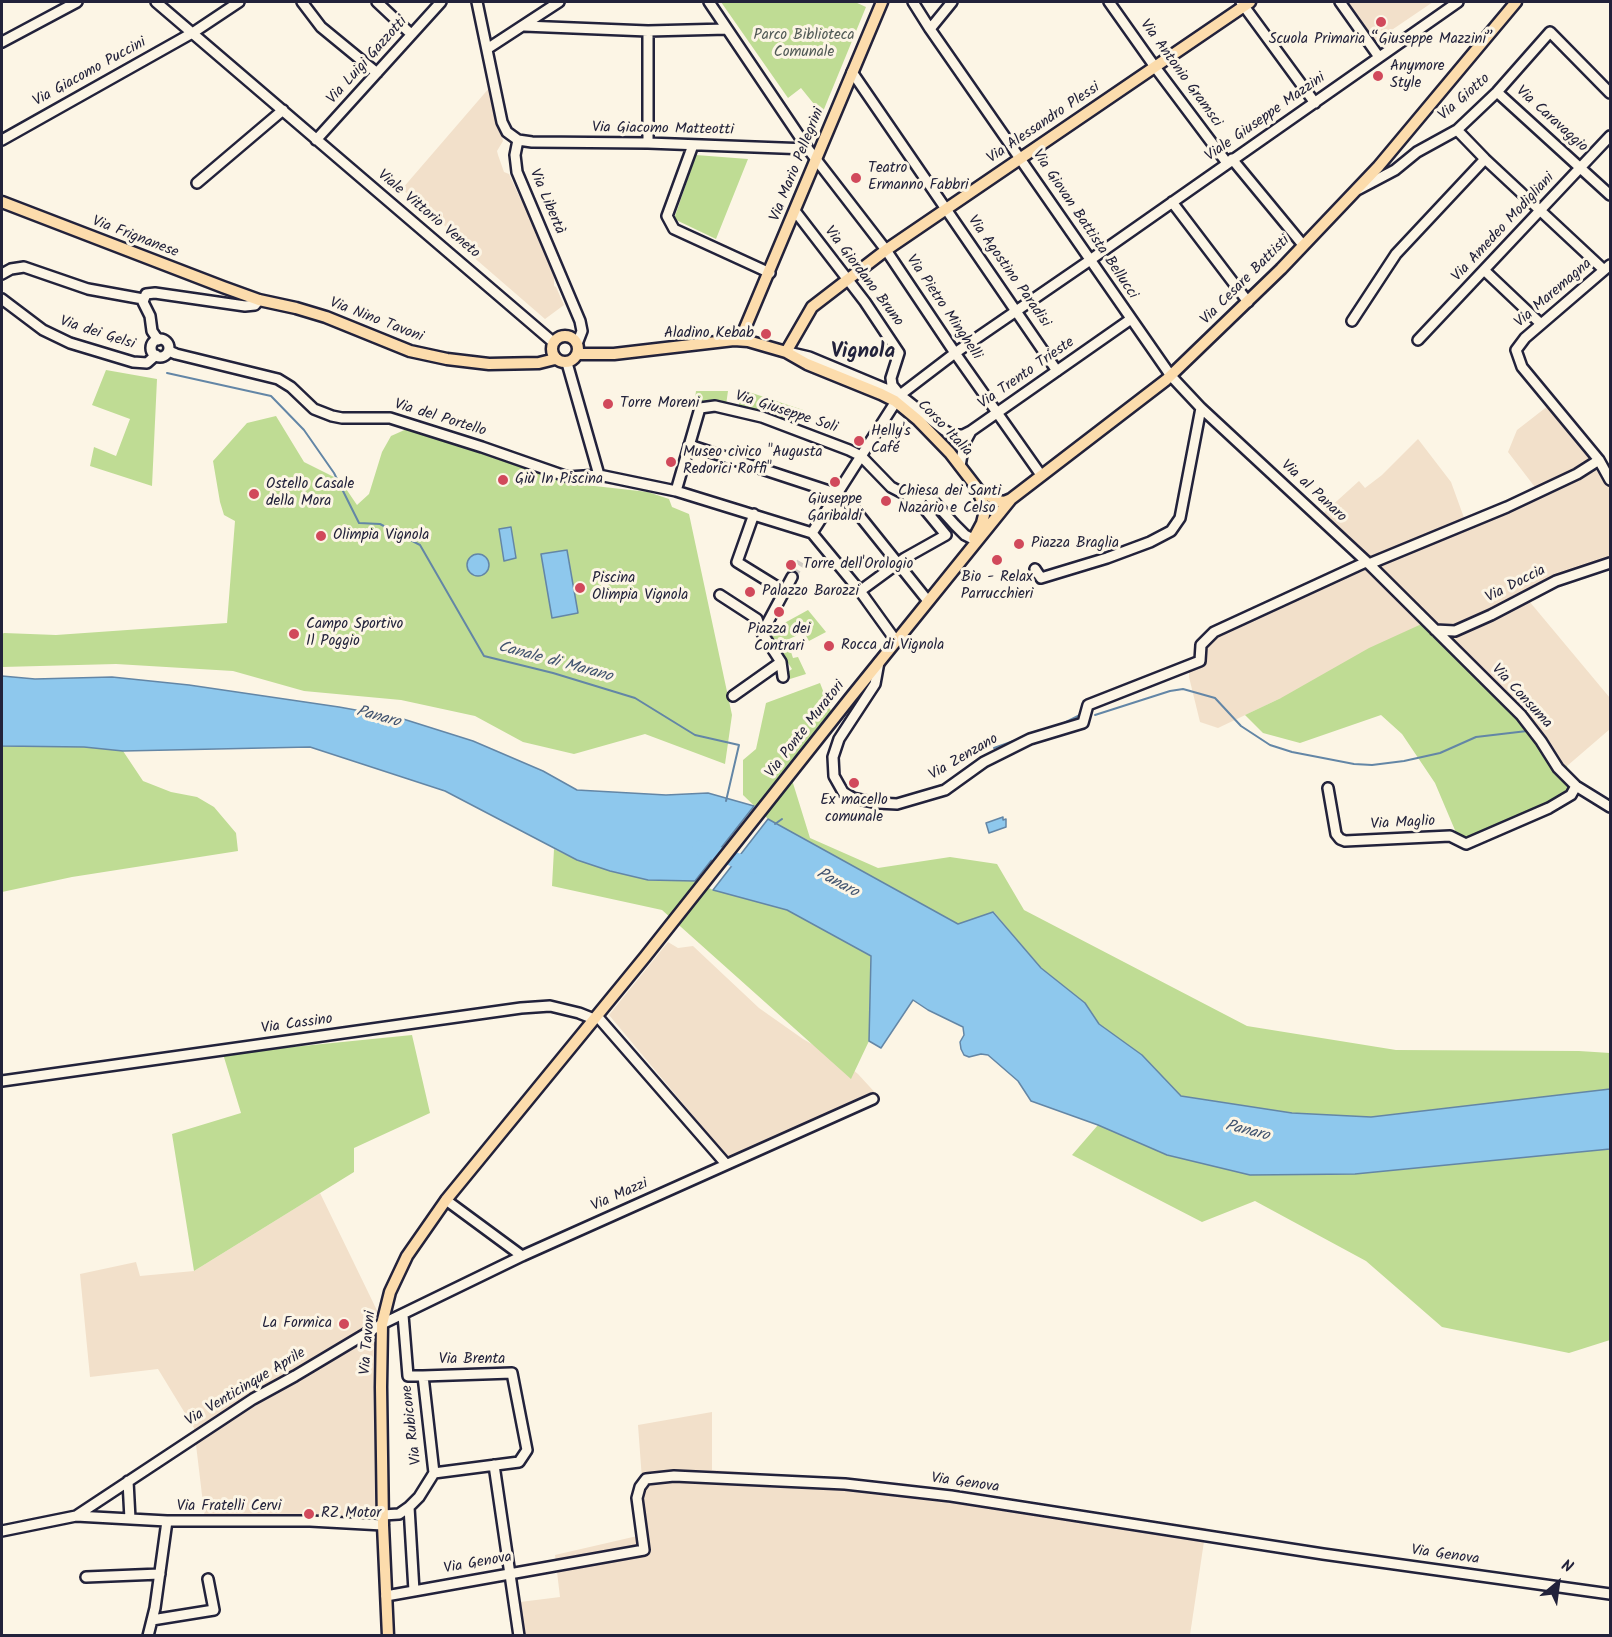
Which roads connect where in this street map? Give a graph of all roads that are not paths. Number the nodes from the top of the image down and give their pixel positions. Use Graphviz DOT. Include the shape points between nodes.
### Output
graph roads {
  1 [pos="77,2"];
  2 [pos="156,2"];
  3 [pos="239,2"];
  4 [pos="302,2"];
  5 [pos="377,2"];
  6 [pos="441,2"];
  7 [pos="477,2"];
  8 [pos="559,2"];
  9 [pos="709,2"];
  10 [pos="882,2"];
  11 [pos="913,2"];
  12 [pos="952,2"];
  13 [pos="1109,2"];
  14 [pos="1340,2"];
  15 [pos="1458,2"];
  16 [pos="1516,2"];
  17 [pos="1245,3"];
  18 [pos="524,26"];
  19 [pos="727,29"];
  20 [pos="930,29"];
  21 [pos="648,31"];
  22 [pos="194,32"];
  23 [pos="411,34"];
  24 [pos="2,42"];
  25 [pos="488,49"];
  26 [pos="1379,57"];
  27 [pos="1155,67"];
  28 [pos="852,72"];
  29 [pos="377,73"];
  30 [pos="1497,92"];
  31 [pos="1611,93"];
  32 [pos="1315,103"];
  33 [pos="283,110"];
  34 [pos="1457,130"];
  35 [pos="1611,136"];
  36 [pos="2,140"];
  37 [pos="316,140"];
  38 [pos="518,140"];
  39 [pos="648,143"];
  40 [pos="693,145"];
  41 [pos="808,148"];
  42 [pos="1021,158"];
  43 [pos="817,159"];
  44 [pos="1485,159"];
  45 [pos="1230,161"];
  46 [pos="1581,168"];
  47 [pos="197,183"];
  48 [pos="1357,190"];
  49 [pos="1611,195"];
  50 [pos="2,202"];
  51 [pos="1172,202"];
  52 [pos="946,209"];
  53 [pos="1542,210"];
  54 [pos="795,211"];
  55 [pos="1303,245"];
  56 [pos="886,250"];
  57 [pos="1088,262"];
  58 [pos="1607,267"];
  59 [pos="1484,270"];
  60 [pos="770,273"];
  61 [pos="2,274"];
  62 [pos="846,280"];
  63 [pos="2,299"];
  64 [pos="143,299"];
  65 [pos="259,300"];
  66 [pos="1248,302"];
  67 [pos="1017,312"];
  68 [pos="1131,319"];
  69 [pos="1352,321"];
  70 [pos="1541,324"];
  71 [pos="158,340"];
  72 [pos="740,340"];
  73 [pos="1418,340"];
  74 [pos="553,342"];
  75 [pos="577,349"];
  76 [pos="169,351"];
  77 [pos="786,352"];
  78 [pos="955,353"];
  79 [pos="156,355"];
  80 [pos="555,359"];
  81 [pos="567,363"];
  82 [pos="1057,371"];
  83 [pos="1171,376"];
  84 [pos="898,398"];
  85 [pos="1201,408"];
  86 [pos="997,413"];
  87 [pos="971,431"];
  88 [pos="689,445"];
  89 [pos="861,456"];
  90 [pos="1599,460"];
  91 [pos="960,466"];
  92 [pos="599,475"];
  93 [pos="1041,475"];
  94 [pos="1611,480"];
  95 [pos="977,488"];
  96 [pos="676,491"];
  97 [pos="838,494"];
  98 [pos="1011,499"];
  99 [pos="918,501"];
  100 [pos="754,514"];
  101 [pos="812,533"];
  102 [pos="973,539"];
  103 [pos="968,552"];
  104 [pos="898,562"];
  105 [pos="1611,562"];
  106 [pos="1367,563"];
  107 [pos="1035,569"];
  108 [pos="792,577"];
  109 [pos="784,591"];
  110 [pos="860,591"];
  111 [pos="720,595"];
  112 [pos="928,601"];
  113 [pos="1435,630"];
  114 [pos="762,633"];
  115 [pos="896,641"];
  116 [pos="781,662"];
  117 [pos="879,662"];
  118 [pos="783,677"];
  119 [pos="733,696"];
  120 [pos="1576,786"];
  121 [pos="1328,788"];
  122 [pos="1611,807"];
  123 [pos="669,927"];
  124 [pos="596,1018"];
  125 [pos="2,1081"];
  126 [pos="873,1099"];
  127 [pos="726,1164"];
  128 [pos="446,1200"];
  129 [pos="522,1256"];
  130 [pos="403,1315"];
  131 [pos="382,1324"];
  132 [pos="423,1376"];
  133 [pos="494,1465"];
  134 [pos="434,1473"];
  135 [pos="128,1481"];
  136 [pos="410,1508"];
  137 [pos="76,1516"];
  138 [pos="130,1519"];
  139 [pos="383,1520"];
  140 [pos="167,1521"];
  141 [pos="2,1531"];
  142 [pos="509,1573"];
  143 [pos="160,1574"];
  144 [pos="86,1577"];
  145 [pos="208,1579"];
  146 [pos="414,1591"];
  147 [pos="1611,1594"];
  148 [pos="386,1596"];
  149 [pos="152,1620"];
  150 [pos="148,1635"];
  151 [pos="388,1635"];
  152 [pos="519,1635"];
  1 -- 24 [label="street"];
  2 -- 22 [label="street, Viale Vittorio Veneto"];
  3 -- 22 [label="street, Via Giacomo Puccini"];
  4 -- 29 [label="street" via="321,27"];
  5 -- 23 [label="street"];
  6 -- 23 [label="street, Via Luigi Gazzotti"];
  7 -- 25 [label="street"];
  8 -- 18 [label="street"];
  9 -- 19 [label="street, Via Pietro Minghelli"];
  10 -- 28 [label="main road, Via Mario Pellegrini"];
  11 -- 20 [label="street, Via Giovan Battista Bellucci"];
  12 -- 20 [label="street"];
  13 -- 27 [label="street, Via Antonio Gramsci"];
  14 -- 26 [label="street"];
  15 -- 26 [label="street, Viale Giuseppe Mazzini"];
  16 -- 48 [label="main road, Via Cesare Battisti"];
  17 -- 27 [label="main road, Via Alessandro Plessi"];
  17 -- 32 [label="street"];
  18 -- 21 [label="street"];
  18 -- 25 [label="street"];
  19 -- 21 [label="street"];
  19 -- 41 [label="street, Via Pietro Minghelli"];
  20 -- 42 [label="street, Via Giovan Battista Bellucci"];
  21 -- 39 [label="street"];
  22 -- 33 [label="street, Viale Vittorio Veneto"];
  22 -- 36 [label="street, Via Giacomo Puccini"];
  23 -- 29 [label="street, Via Luigi Gazzotti"];
  25 -- 38 [label="street" via="502,122"];
  26 -- 32 [label="street, Viale Giuseppe Mazzini"];
  27 -- 42 [label="main road, Via Alessandro Plessi"];
  27 -- 45 [label="street, Via Antonio Gramsci"];
  28 -- 43 [label="main road, Via Mario Pellegrini"];
  28 -- 52 [label="street, Via Agostino Paradisi"];
  29 -- 37 [label="street, Via Luigi Gazzotti"];
  30 -- 31 [label="street, Via Giotto" via="1550,32"];
  30 -- 34 [label="street, Via Giotto"];
  30 -- 46 [label="street, Via Caravaggio"];
  32 -- 45 [label="street, Viale Giuseppe Mazzini"];
  33 -- 37 [label="street, Viale Vittorio Veneto"];
  33 -- 47 [label="street"];
  34 -- 44 [label="street"];
  34 -- 48 [label="street, Via Giotto"];
  35 -- 46 [label="street, Via Amedeo Modigliani"];
  37 -- 74 [label="street, Viale Vittorio Veneto"];
  38 -- 39 [label="street, Via Giacomo Matteotti"];
  38 -- 75 [label="street, Via Libertà" via="517,172 580,321 582,332"];
  39 -- 40 [label="street, Via Giacomo Matteotti"];
  40 -- 41 [label="street, Via Giacomo Matteotti"];
  40 -- 60 [label="street" via="668,216 674,229"];
  41 -- 43 [label="street, Via Pietro Minghelli"];
  42 -- 52 [label="main road, Via Alessandro Plessi"];
  42 -- 57 [label="street, Via Giovan Battista Bellucci"];
  43 -- 54 [label="main road, Via Mario Pellegrini"];
  43 -- 56 [label="street, Via Pietro Minghelli"];
  44 -- 53 [label="street"];
  44 -- 69 [label="street" via="1396,254"];
  45 -- 51 [label="street, Viale Giuseppe Mazzini"];
  45 -- 55 [label="street, Via Antonio Gramsci"];
  46 -- 49 [label="street, Via Caravaggio"];
  46 -- 53 [label="street, Via Amedeo Modigliani"];
  48 -- 55 [label="main road, Via Cesare Battisti"];
  50 -- 65 [label="main road, Via Frignanese"];
  51 -- 57 [label="street, Viale Giuseppe Mazzini"];
  51 -- 66 [label="street"];
  52 -- 56 [label="main road, Via Alessandro Plessi"];
  52 -- 67 [label="street, Via Agostino Paradisi"];
  53 -- 58 [label="street"];
  53 -- 59 [label="street, Via Amedeo Modigliani"];
  54 -- 60 [label="main road, Via Mario Pellegrini"];
  54 -- 62 [label="street, Via Giordano Bruno"];
  55 -- 66 [label="main road, Via Cesare Battisti"];
  56 -- 62 [label="main road, Via Alessandro Plessi"];
  56 -- 78 [label="street, Via Pietro Minghelli"];
  57 -- 67 [label="street, Viale Giuseppe Mazzini"];
  57 -- 68 [label="street, Via Giovan Battista Bellucci"];
  58 -- 70 [label="street, Via Maremagna"];
  59 -- 70 [label="street"];
  59 -- 73 [label="street, Via Amedeo Modigliani"];
  60 -- 72 [label="main road, Via Mario Pellegrini"];
  61 -- 64 [label="street" via="24,267 77,286"];
  62 -- 77 [label="main road, Via Alessandro Plessi" via="812,307"];
  62 -- 84 [label="street, Via Giordano Bruno" via="899,353 891,378"];
  63 -- 79 [label="street, Via dei Gelsi" via="43,330 81,347 142,363"];
  64 -- 65 [label="street" via="150,293 252,307"];
  64 -- 71 [label="street"];
  65 -- 80 [label="main road, Via Nino Tavoni" via="311,312 399,348 447,359 505,364"];
  66 -- 83 [label="main road, Via Cesare Battisti"];
  67 -- 78 [label="street, Viale Giuseppe Mazzini"];
  67 -- 82 [label="street, Via Agostino Paradisi"];
  68 -- 82 [label="street, Via Trento Trieste"];
  68 -- 83 [label="street, Via Giovan Battista Bellucci"];
  70 -- 90 [label="street, Via Maremagna" via="1516,350 1522,368"];
  71 -- 76 [label="street" via="166,342"];
  71 -- 79 [label="street" via="152,345"];
  72 -- 75 [label="main road" via="614,354"];
  72 -- 77 [label="main road, Corso Italia"];
  74 -- 75 [label="main road" via="566,336"];
  74 -- 80 [label="main road" via="551,351"];
  75 -- 81 [label="main road" via="573,360"];
  76 -- 79 [label="street" via="164,356"];
  76 -- 92 [label="street, Via del Portello" via="278,379 322,413 342,418 390,418 568,477"];
  77 -- 84 [label="main road, Corso Italia"];
  78 -- 84 [label="street, Viale Giuseppe Mazzini"];
  78 -- 86 [label="street, Via Pietro Minghelli"];
  80 -- 81 [label="main road"];
  81 -- 92 [label="street"];
  82 -- 86 [label="street, Via Trento Trieste"];
  83 -- 85 [label="street, Via al Panaro"];
  83 -- 93 [label="main road, Via Cesare Battisti"];
  84 -- 87 [label="street, Corso Italia" via="953,435"];
  84 -- 89 [label="street"];
  84 -- 91 [label="main road, Corso Italia"];
  85 -- 106 [label="street, Via al Panaro"];
  85 -- 107 [label="street" via="1180,518 1171,531 1107,558 1041,578"];
  86 -- 87 [label="street, Via Trento Trieste"];
  86 -- 93 [label="street, Via Pietro Minghelli"];
  87 -- 91 [label="street, Via Trento Trieste"];
  88 -- 89 [label="street, Via Giuseppe Soli" via="700,408 715,406 762,417"];
  88 -- 96 [label="street"];
  88 -- 97 [label="street"];
  89 -- 97 [label="street"];
  89 -- 99 [label="street" via="891,487"];
  90 -- 94 [label="street, Via Maremagna"];
  90 -- 106 [label="street" via="1507,507"];
  91 -- 95 [label="main road, Corso Italia"];
  92 -- 96 [label="street, Via del Portello"];
  93 -- 98 [label="main road, Via Cesare Battisti"];
  95 -- 98 [label="main road, Corso Italia" via="998,501"];
  95 -- 102 [label="main road, Corso Italia" via="984,515"];
  96 -- 100 [label="street, Via del Portello"];
  97 -- 101 [label="street"];
  97 -- 104 [label="street"];
  98 -- 103 [label="main road, Via Cesare Battisti"];
  99 -- 102 [label="street" via="926,493"];
  99 -- 104 [label="street" via="946,535"];
  100 -- 101 [label="street, Via del Portello"];
  100 -- 109 [label="street" via="737,562"];
  101 -- 110 [label="street"];
  102 -- 103 [label="main road, Corso Italia"];
  103 -- 112 [label="main road, Via Ponte Muratori"];
  104 -- 110 [label="street"];
  104 -- 112 [label="street"];
  105 -- 113 [label="street, Via Doccia" via="1556,581 1455,631"];
  106 -- 113 [label="street, Via al Panaro"];
  106 -- 117 [label="street, Via Zenzano" via="1214,632 1201,645 1200,661 1088,705 1083,723 1030,739 984,762 945,790 897,804 853,798 843,792 834,776 833,757 843,732 875,684"];
  108 -- 109 [label="street"];
  109 -- 114 [label="street"];
  110 -- 115 [label="street"];
  111 -- 114 [label="street" via="757,619"];
  112 -- 115 [label="main road, Via Ponte Muratori"];
  113 -- 120 [label="street, Via Consuma" via="1521,715 1558,768"];
  114 -- 116 [label="street"];
  115 -- 117 [label="main road, Via Ponte Muratori"];
  116 -- 118 [label="street"];
  116 -- 119 [label="street"];
  117 -- 123 [label="main road, Via Ponte Muratori"];
  120 -- 121 [label="street, Via Maglio" via="1571,795 1549,808 1466,844 1450,836 1340,839"];
  120 -- 122 [label="street, Via Consuma"];
  123 -- 124 [label="main road, Via Tavoni"];
  124 -- 125 [label="street, Via Cassino" via="550,1006 521,1008"];
  124 -- 127 [label="street"];
  124 -- 128 [label="main road, Via Tavoni"];
  126 -- 127 [label="street, Via Mazzi"];
  127 -- 129 [label="street, Via Mazzi"];
  128 -- 129 [label="street"];
  128 -- 131 [label="main road, Via Tavoni" via="407,1256 390,1292"];
  129 -- 130 [label="street, Via Mazzi"];
  130 -- 131 [label="street, Via Mazzi"];
  130 -- 132 [label="street, Via Rubicone" via="408,1376"];
  131 -- 135 [label="street, Via Venticinque Aprile" via="253,1398"];
  131 -- 139 [label="main road, Via Tavoni"];
  132 -- 133 [label="street, Via Brenta" via="512,1373 527,1450 519,1462"];
  132 -- 134 [label="street, Via Rubicone"];
  133 -- 134 [label="street, Via Rubicone"];
  133 -- 142 [label="street"];
  134 -- 136 [label="street, Via Rubicone"];
  135 -- 137 [label="street, Via Venticinque Aprile"];
  135 -- 138 [label="street"];
  136 -- 139 [label="street, Via Fratelli Cervi"];
  136 -- 146 [label="street"];
  137 -- 138 [label="street, Via Fratelli Cervi"];
  137 -- 141 [label="street, Via Venticinque Aprile"];
  138 -- 140 [label="street, Via Fratelli Cervi"];
  139 -- 140 [label="street, Via Fratelli Cervi"];
  139 -- 148 [label="main road, Via Tavoni"];
  140 -- 143 [label="street"];
  142 -- 146 [label="street, Via Genova"];
  142 -- 147 [label="street, Via Genova" via="644,1550 637,1498 640,1487 646,1479 674,1476 845,1484 951,1496"];
  142 -- 152 [label="street"];
  143 -- 144 [label="street"];
  143 -- 149 [label="street"];
  145 -- 149 [label="street" via="214,1610"];
  146 -- 148 [label="street, Via Genova"];
  148 -- 151 [label="main road, Via Tavoni"];
  149 -- 150 [label="street"];
}
